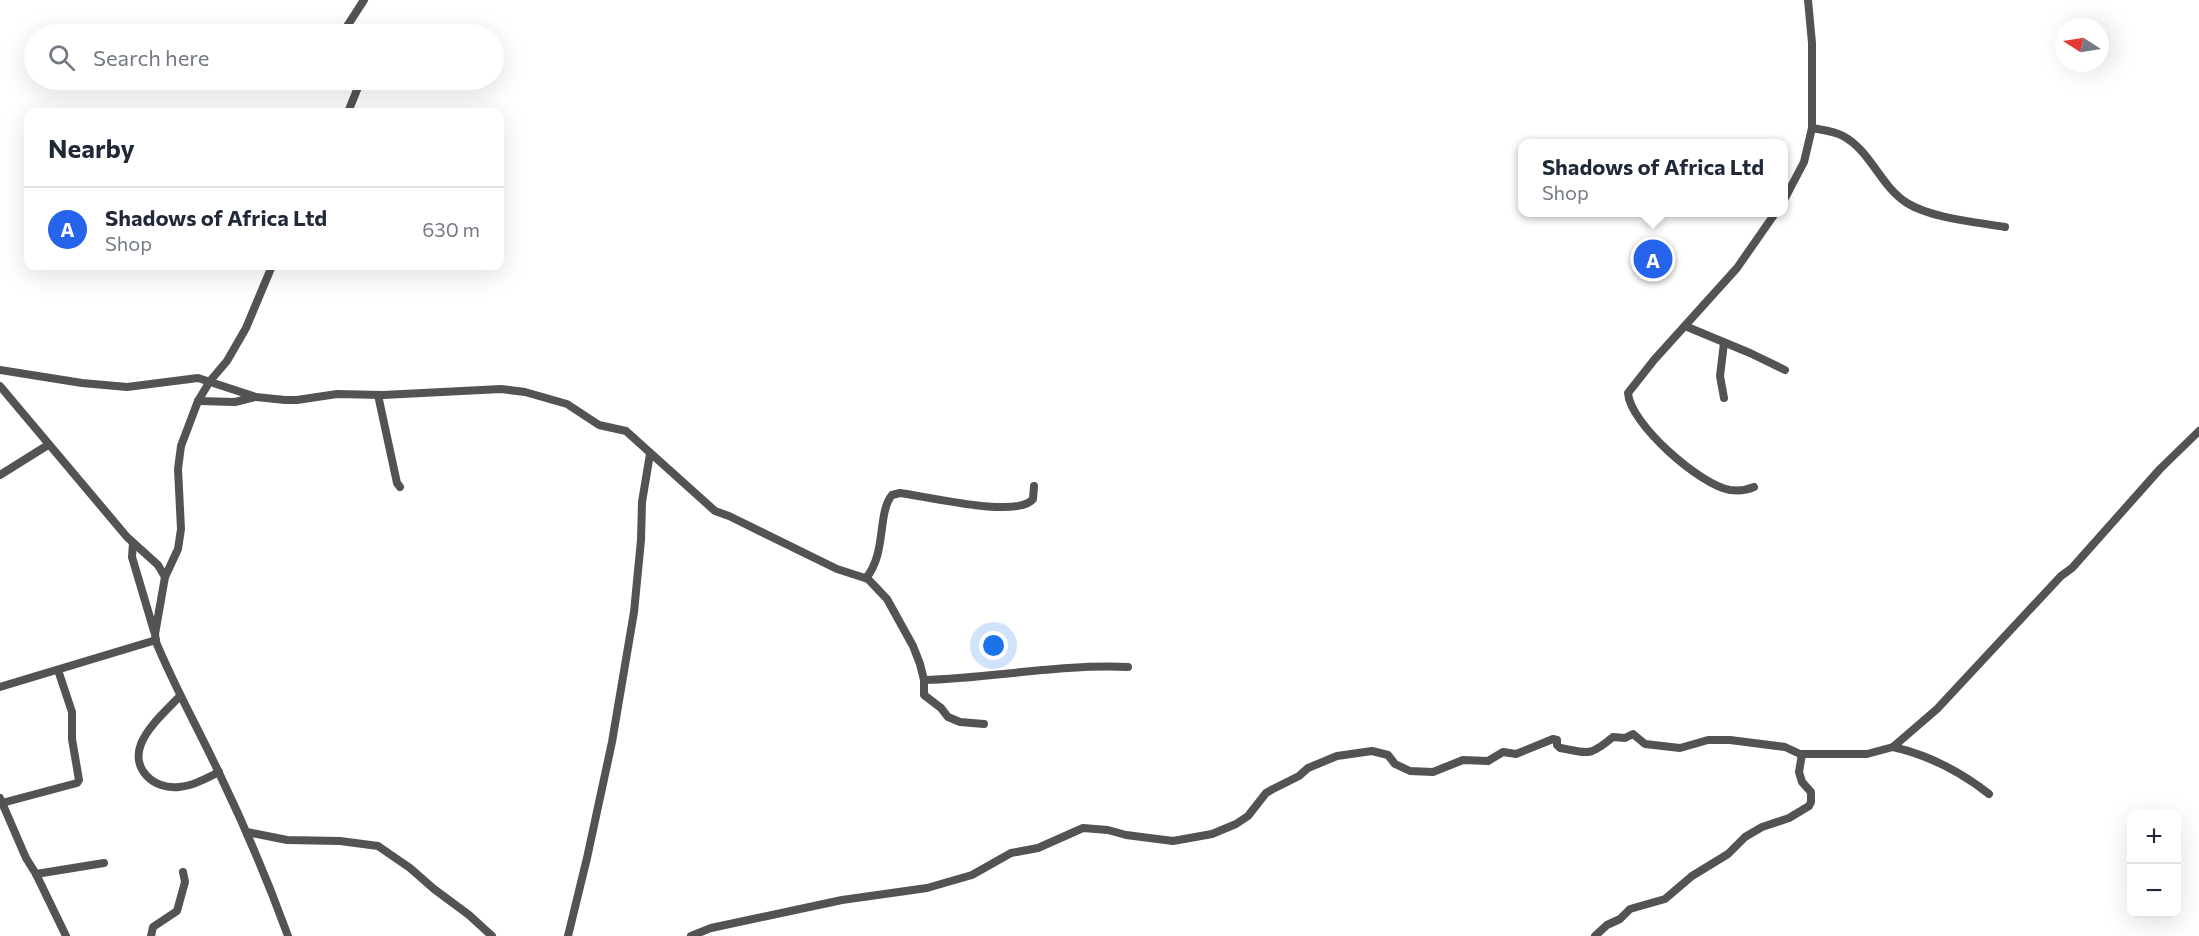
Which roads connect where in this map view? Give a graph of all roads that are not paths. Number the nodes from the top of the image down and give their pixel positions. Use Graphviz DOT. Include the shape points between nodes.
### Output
graph roads {
  1 [pos="364,0"];
  2 [pos="1808,0"];
  3 [pos="348,24"];
  4 [pos="357,90"];
  5 [pos="350,108"];
  6 [pos="1812,128"];
  7 [pos="1788,192"];
  8 [pos="1773,217"];
  9 [pos="2005,227"];
  10 [pos="270,270"];
  11 [pos="1685,326"];
  12 [pos="1724,343"];
  13 [pos="0,370"];
  14 [pos="1785,370"];
  15 [pos="210,381"];
  16 [pos="0,386"];
  17 [pos="378,395"];
  18 [pos="256,397"];
  19 [pos="1724,398"];
  20 [pos="198,401"];
  21 [pos="2199,431"];
  22 [pos="48,445"];
  23 [pos="650,454"];
  24 [pos="0,475"];
  25 [pos="1034,486"];
  26 [pos="400,487"];
  27 [pos="1754,488"];
  28 [pos="133,543"];
  29 [pos="165,577"];
  30 [pos="866,578"];
  31 [pos="155,637"];
  32 [pos="1128,667"];
  33 [pos="58,670"];
  34 [pos="924,680"];
  35 [pos="0,687"];
  36 [pos="180,696"];
  37 [pos="984,724"];
  38 [pos="1893,747"];
  39 [pos="1802,754"];
  40 [pos="219,772"];
  41 [pos="1989,794"];
  42 [pos="1,801"];
  43 [pos="247,832"];
  44 [pos="104,862"];
  45 [pos="183,872"];
  46 [pos="36,874"];
  47 [pos="66,936"];
  48 [pos="151,936"];
  49 [pos="288,936"];
  50 [pos="492,936"];
  51 [pos="568,936"];
  52 [pos="691,936"];
  53 [pos="1595,936"];
  1 -- 3 [label="street"];
  2 -- 6 [label="street"];
  4 -- 5 [label="street"];
  6 -- 7 [label="street" via="1804,162"];
  6 -- 9 [label="street" via="1851,141 1888,187 1910,205"];
  8 -- 11 [label="street" via="1737,268"];
  10 -- 15 [label="street" via="242,337"];
  11 -- 12 [label="street"];
  11 -- 27 [label="street" via="1630,389 1628,400 1652,435 1693,472 1731,490"];
  12 -- 14 [label="street"];
  12 -- 19 [label="street" via="1720,376"];
  13 -- 15 [label="street" via="127,387 190,378"];
  15 -- 18 [label="street"];
  15 -- 20 [label="street"];
  16 -- 22 [label="street"];
  17 -- 18 [label="street" via="337,394 297,400"];
  17 -- 23 [label="street" via="501,389 525,392 567,404 599,425 623,430"];
  17 -- 26 [label="street"];
  18 -- 20 [label="street" via="235,402"];
  20 -- 29 [label="street" via="181,446 181,529 178,549"];
  21 -- 38 [label="street" via="1937,709"];
  22 -- 24 [label="street"];
  22 -- 28 [label="street"];
  23 -- 30 [label="street" via="716,511 837,569"];
  23 -- 51 [label="street" via="642,502 634,612 612,742"];
  25 -- 30 [label="street" via="1033,499 1028,504 995,508 892,495 876,561"];
  28 -- 29 [label="street" via="158,565"];
  28 -- 31 [label="street" via="132,556"];
  29 -- 31 [label="street"];
  30 -- 34 [label="street" via="899,618"];
  31 -- 33 [label="street"];
  31 -- 36 [label="street"];
  32 -- 34 [label="street" via="1064,667"];
  33 -- 35 [label="street"];
  33 -- 42 [label="street" via="72,712 79,782"];
  34 -- 37 [label="street" via="924,695 948,717"];
  36 -- 40 [label="street"];
  36 -- 40 [label="street" via="142,741 139,766 147,776 170,787 190,785"];
  38 -- 39 [label="street" via="1867,754"];
  38 -- 41 [label="street" via="1964,774"];
  39 -- 52 [label="street" via="1785,747 1730,740 1708,740 1674,748 1646,744 1633,734 1613,737 1605,746 1589,753 1560,748 1553,739 1520,753 1502,752 1488,760 1463,760 1437,771 1419,773 1395,764 1388,755 1361,752 1337,756 1308,768 1266,793 1248,816 1212,834 1173,841 1083,828 1038,848 1011,853 972,875 937,885 831,902 711,928"];
  39 -- 53 [label="street" via="1799,772 1810,792 1809,806 1753,832 1665,899 1630,909"];
  40 -- 43 [label="street"];
  42 -- 46 [label="street"];
  43 -- 49 [label="street"];
  43 -- 50 [label="street" via="287,840 340,840 378,846"];
  44 -- 46 [label="street"];
  45 -- 48 [label="street" via="185,882 177,911 153,927"];
  46 -- 47 [label="street"];
}
